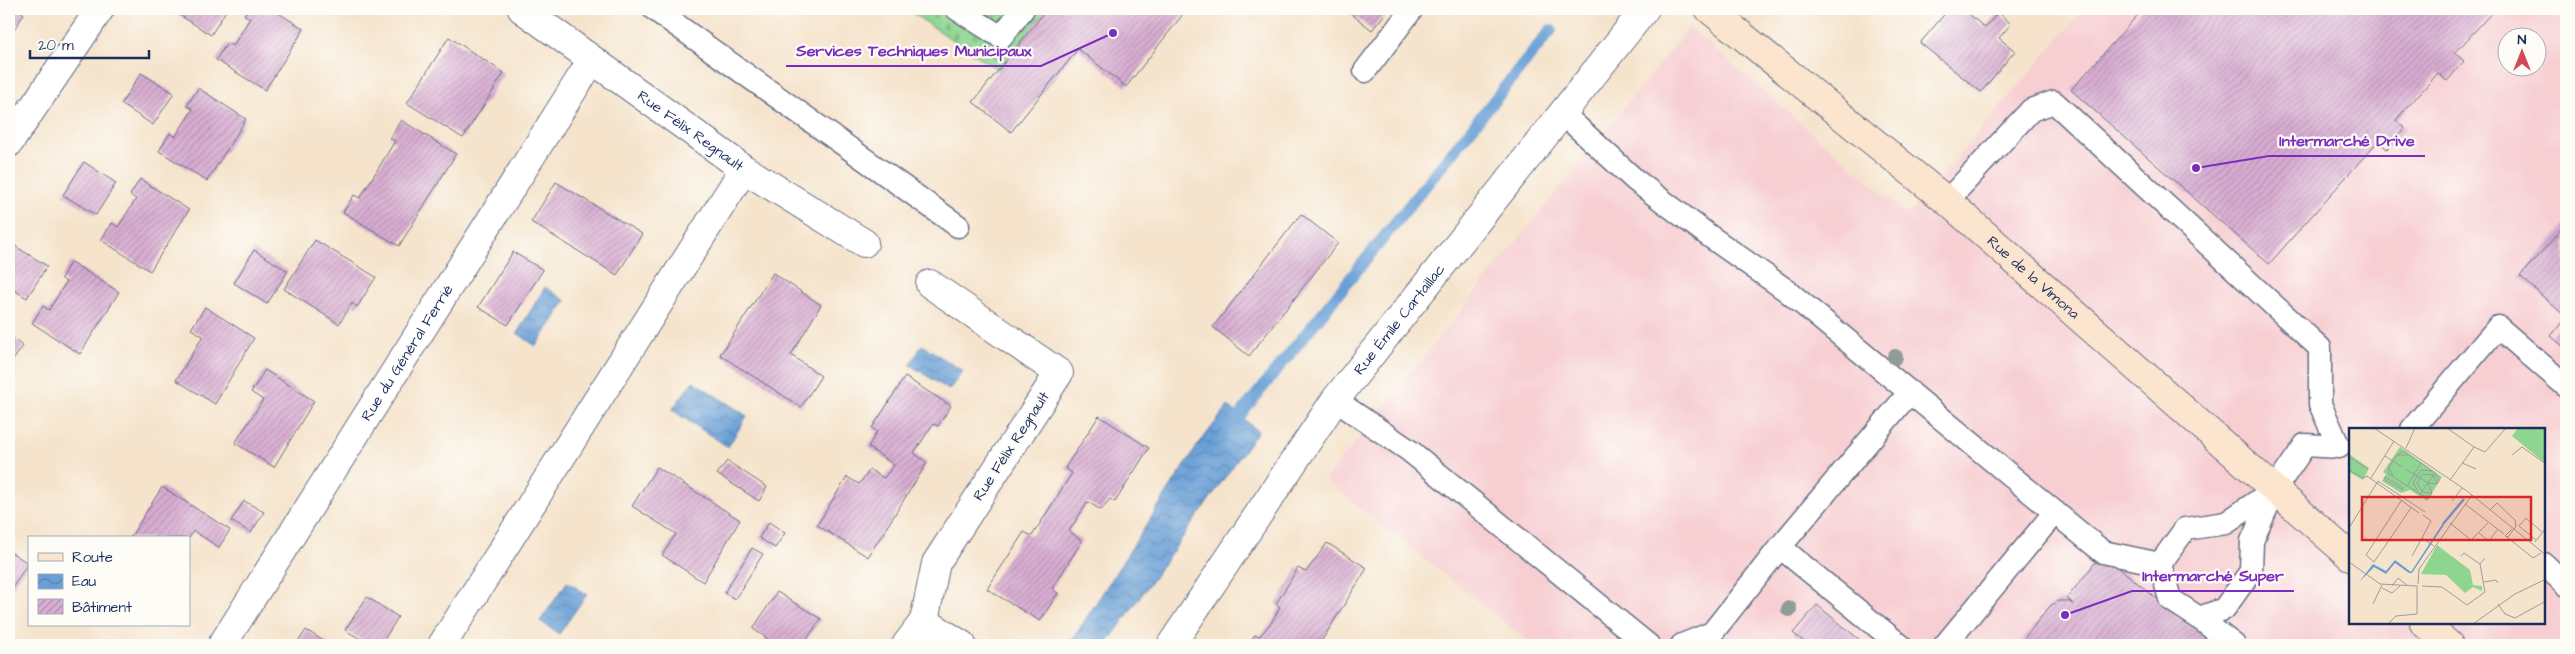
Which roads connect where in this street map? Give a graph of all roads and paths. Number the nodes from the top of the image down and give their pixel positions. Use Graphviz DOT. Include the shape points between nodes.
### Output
graph roads {
  1 [pos="100,9"];
  2 [pos="522,9"];
  3 [pos="654,9"];
  4 [pos="957,9"];
  5 [pos="1023,9"];
  6 [pos="1412,9"];
  7 [pos="1645,9"];
  8 [pos="1709,9"];
  9 [pos="592,60"];
  10 [pos="1366,70"];
  11 [pos="1561,112"];
  12 [pos="9,143"];
  13 [pos="744,169"];
  14 [pos="1947,201"];
  15 [pos="958,226"];
  16 [pos="864,243"];
  17 [pos="930,284"];
  18 [pos="2566,386"];
  19 [pos="1910,392"];
  20 [pos="1335,400"];
  21 [pos="2413,428"];
  22 [pos="2345,447"];
  23 [pos="2275,489"];
  24 [pos="2055,512"];
  25 [pos="2226,523"];
  26 [pos="2252,540"];
  27 [pos="1780,547"];
  28 [pos="2349,555"];
  29 [pos="2160,564"];
  30 [pos="2545,565"];
  31 [pos="2566,585"];
  32 [pos="2200,618"];
  33 [pos="924,620"];
  34 [pos="2425,624"];
  35 [pos="222,645"];
  36 [pos="442,645"];
  37 [pos="906,645"];
  38 [pos="962,645"];
  39 [pos="1171,645"];
  40 [pos="1648,645"];
  41 [pos="1682,645"];
  42 [pos="1900,645"];
  43 [pos="1945,645"];
  44 [pos="2234,645"];
  45 [pos="2449,645"];
  1 -- 12 [label="street"];
  2 -- 9 [label="street, Rue Félix Regnault"];
  3 -- 15 [label="lane"];
  4 -- 5 [label="lane" via="1001,38"];
  6 -- 10 [label="lane"];
  7 -- 11 [label="street, Rue Émile Cartaillac"];
  8 -- 14 [label="street, Rue de la Vimona"];
  9 -- 13 [label="street, Rue Félix Regnault"];
  9 -- 35 [label="street, Rue du Général Ferrié"];
  11 -- 19 [label="lane" via="1635,180 1786,290"];
  11 -- 20 [label="street, Rue Émile Cartaillac"];
  13 -- 16 [label="street, Rue Félix Regnault"];
  13 -- 36 [label="street"];
  14 -- 22 [label="lane" via="2031,110 2054,102 2320,348 2320,404"];
  14 -- 23 [label="street, Rue de la Vimona"];
  17 -- 33 [label="street, Rue Félix Regnault" via="1059,373 936,563"];
  18 -- 21 [label="lane" via="2498,327"];
  19 -- 24 [label="lane"];
  19 -- 27 [label="lane"];
  20 -- 39 [label="street, Rue Émile Cartaillac"];
  20 -- 40 [label="lane" via="1410,451"];
  22 -- 23 [label="lane" via="2305,445"];
  23 -- 25 [label="lane"];
  23 -- 26 [label="lane"];
  23 -- 28 [label="street, Rue de la Vimona"];
  24 -- 29 [label="lane" via="2103,552"];
  24 -- 43 [label="lane"];
  25 -- 26 [label="lane"];
  25 -- 29 [label="lane" via="2185,529"];
  26 -- 32 [label="lane" via="2251,571 2224,609"];
  27 -- 41 [label="lane" via="1712,633"];
  27 -- 42 [label="lane"];
  29 -- 32 [label="lane" via="2170,599"];
  30 -- 31 [label="lane"];
  32 -- 44 [label="lane"];
  33 -- 37 [label="street"];
  33 -- 38 [label="street"];
  34 -- 45 [label="street"];
}
